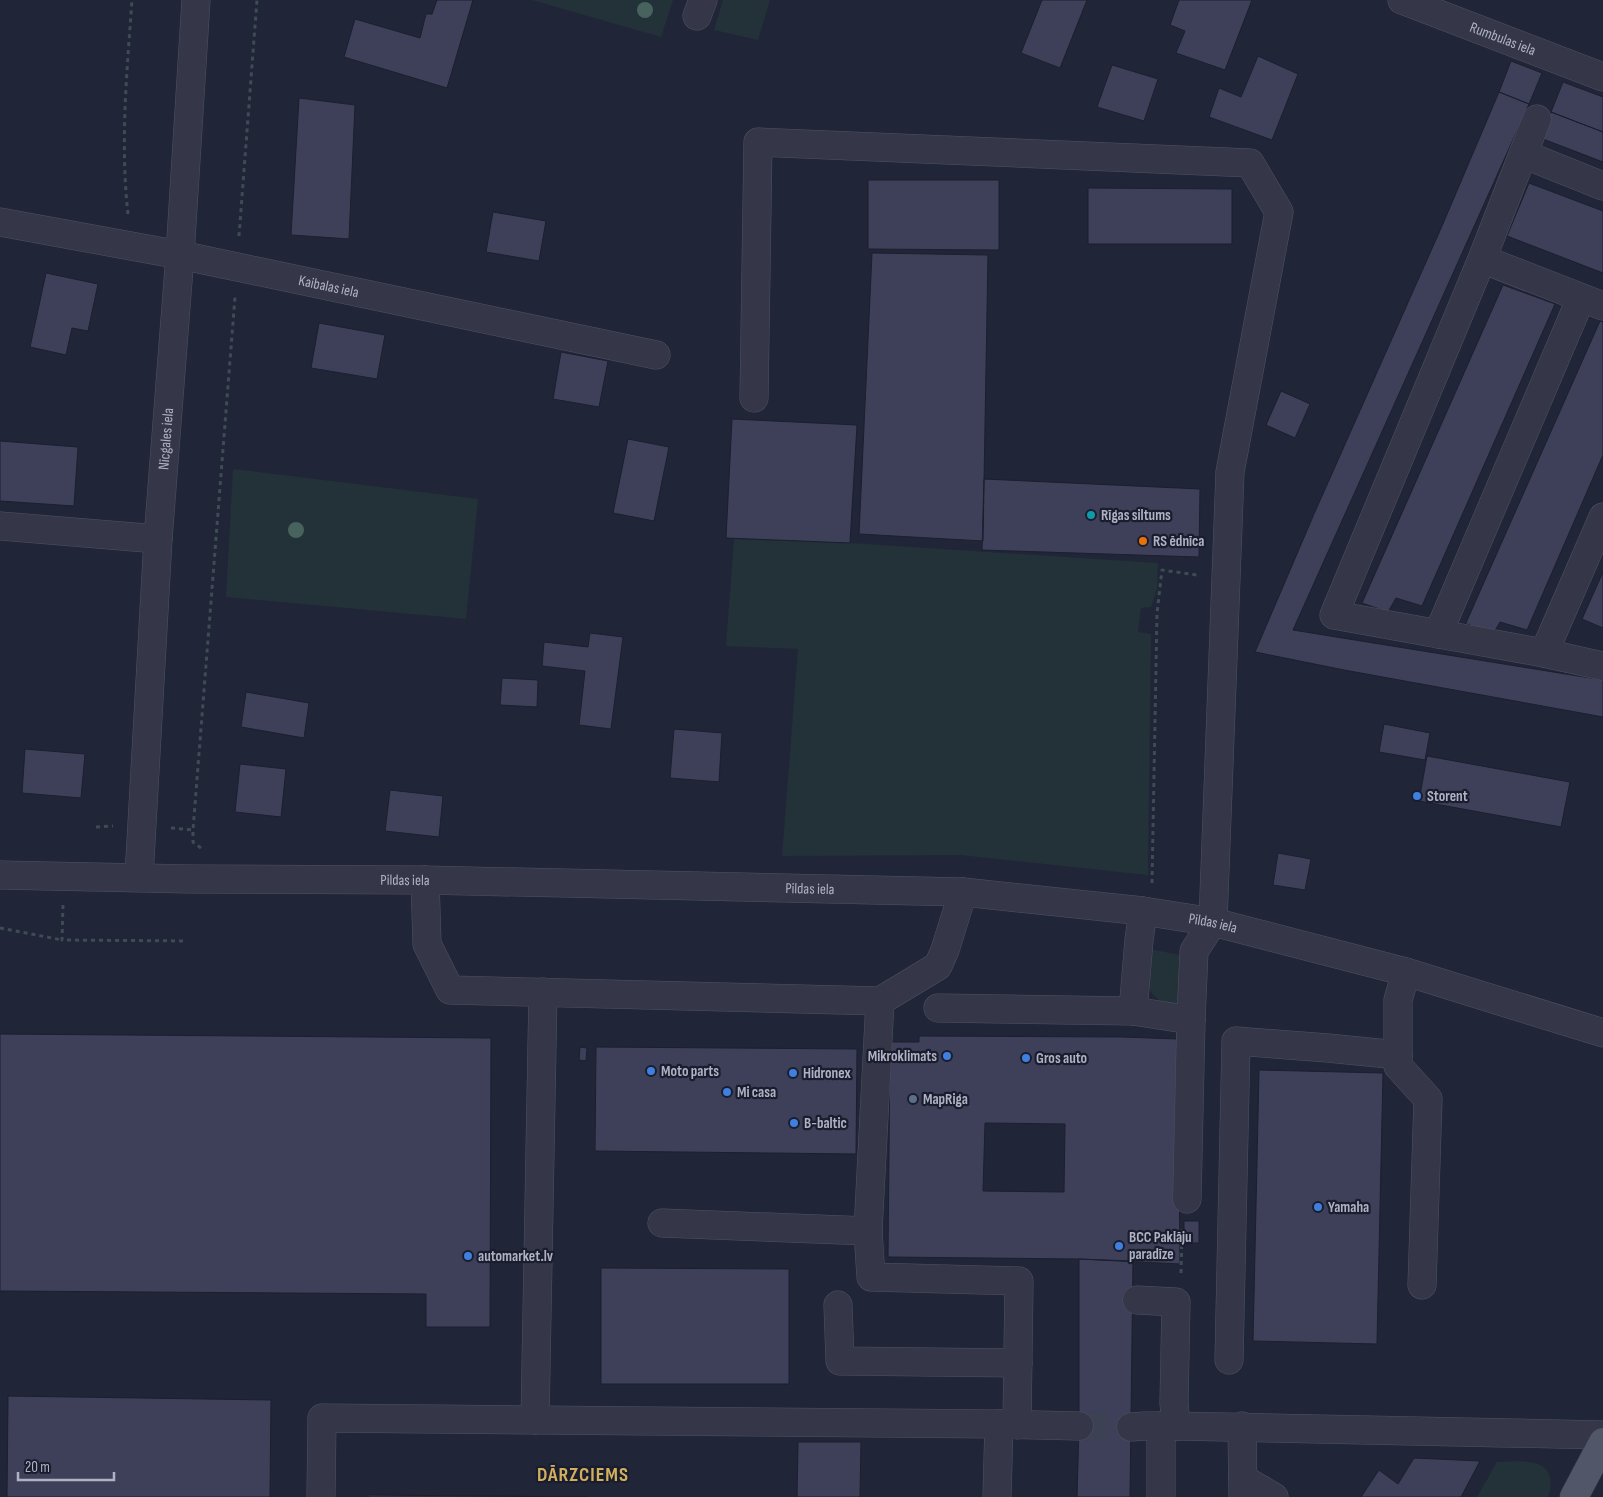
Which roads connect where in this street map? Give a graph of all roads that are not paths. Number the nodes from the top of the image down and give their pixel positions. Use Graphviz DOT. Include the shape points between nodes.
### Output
graph roads {
  1 [pos="196,0"];
  2 [pos="1402,0"];
  3 [pos="1603,77"];
  4 [pos="1537,119"];
  5 [pos="1523,154"];
  6 [pos="1603,186"];
  7 [pos="0,222"];
  8 [pos="180,255"];
  9 [pos="1482,259"];
  10 [pos="1592,302"];
  11 [pos="656,355"];
  12 [pos="754,398"];
  13 [pos="1603,517"];
  14 [pos="0,526"];
  15 [pos="158,539"];
  16 [pos="1438,634"];
  17 [pos="1544,653"];
  18 [pos="1603,666"];
  19 [pos="0,875"];
  20 [pos="138,878"];
  21 [pos="424,880"];
  22 [pos="963,892"];
  23 [pos="1143,911"];
  24 [pos="1213,922"];
  25 [pos="1406,972"];
  26 [pos="543,992"];
  27 [pos="880,1001"];
  28 [pos="938,1008"];
  29 [pos="1133,1011"];
  30 [pos="1190,1020"];
  31 [pos="1603,1033"];
  32 [pos="1398,1055"];
  33 [pos="1187,1199"];
  34 [pos="662,1223"];
  35 [pos="868,1231"];
  36 [pos="1422,1285"];
  37 [pos="1137,1300"];
  38 [pos="838,1305"];
  39 [pos="1229,1360"];
  40 [pos="1018,1364"];
  41 [pos="535,1420"];
  42 [pos="1008,1424"];
  43 [pos="1079,1426"];
  44 [pos="1169,1426"];
  45 [pos="1242,1426"];
  46 [pos="1131,1427"];
  47 [pos="1603,1435"];
  48 [pos="1603,1442"];
  49 [pos="1243,1488"];
  50 [pos="321,1497"];
  51 [pos="997,1497"];
  52 [pos="1161,1497"];
  53 [pos="1274,1497"];
  54 [pos="1574,1497"];
  1 -- 8 [label="street, Nīcgales iela"];
  2 -- 3 [label="street, Rumbulas iela"];
  4 -- 5 [label="street"];
  5 -- 6 [label="street"];
  5 -- 9 [label="street"];
  7 -- 8 [label="street, Kaibalas iela"];
  8 -- 11 [label="street, Kaibalas iela"];
  8 -- 15 [label="street, Nīcgales iela"];
  9 -- 10 [label="street"];
  9 -- 16 [label="street" via="1334,615"];
  10 -- 16 [label="street"];
  12 -- 24 [label="street" via="758,142 1250,163 1279,212 1230,472"];
  13 -- 17 [label="street"];
  14 -- 15 [label="street"];
  15 -- 20 [label="street, Nīcgales iela"];
  16 -- 17 [label="street"];
  17 -- 18 [label="street"];
  19 -- 20 [label="street, Pildas iela"];
  20 -- 21 [label="street, Pildas iela"];
  21 -- 22 [label="street, Pildas iela"];
  21 -- 26 [label="street" via="427,944 450,990"];
  22 -- 23 [label="street, Pildas iela"];
  22 -- 27 [label="street" via="938,966"];
  23 -- 24 [label="street, Pildas iela"];
  23 -- 29 [label="street"];
  24 -- 25 [label="street, Pildas iela"];
  24 -- 30 [label="street" via="1194,951"];
  25 -- 31 [label="street, Pildas iela"];
  25 -- 32 [label="street" via="1398,1000"];
  26 -- 27 [label="street"];
  26 -- 41 [label="street"];
  27 -- 35 [label="street"];
  28 -- 29 [label="street"];
  29 -- 30 [label="street"];
  30 -- 33 [label="street"];
  32 -- 36 [label="street" via="1398,1066 1428,1099"];
  32 -- 39 [label="street" via="1236,1041"];
  34 -- 35 [label="street"];
  35 -- 40 [label="street" via="871,1277 1018,1281"];
  37 -- 44 [label="street" via="1176,1302 1174,1403"];
  38 -- 40 [label="street" via="840,1361"];
  40 -- 42 [label="street"];
  41 -- 42 [label="street"];
  41 -- 50 [label="street" via="322,1418"];
  42 -- 43 [label="street"];
  42 -- 51 [label="street"];
  44 -- 45 [label="street"];
  44 -- 46 [label="street"];
  44 -- 52 [label="street"];
  45 -- 47 [label="street"];
  45 -- 49 [label="street"];
  48 -- 54 [label="main road"];
  49 -- 53 [label="street"];
}
